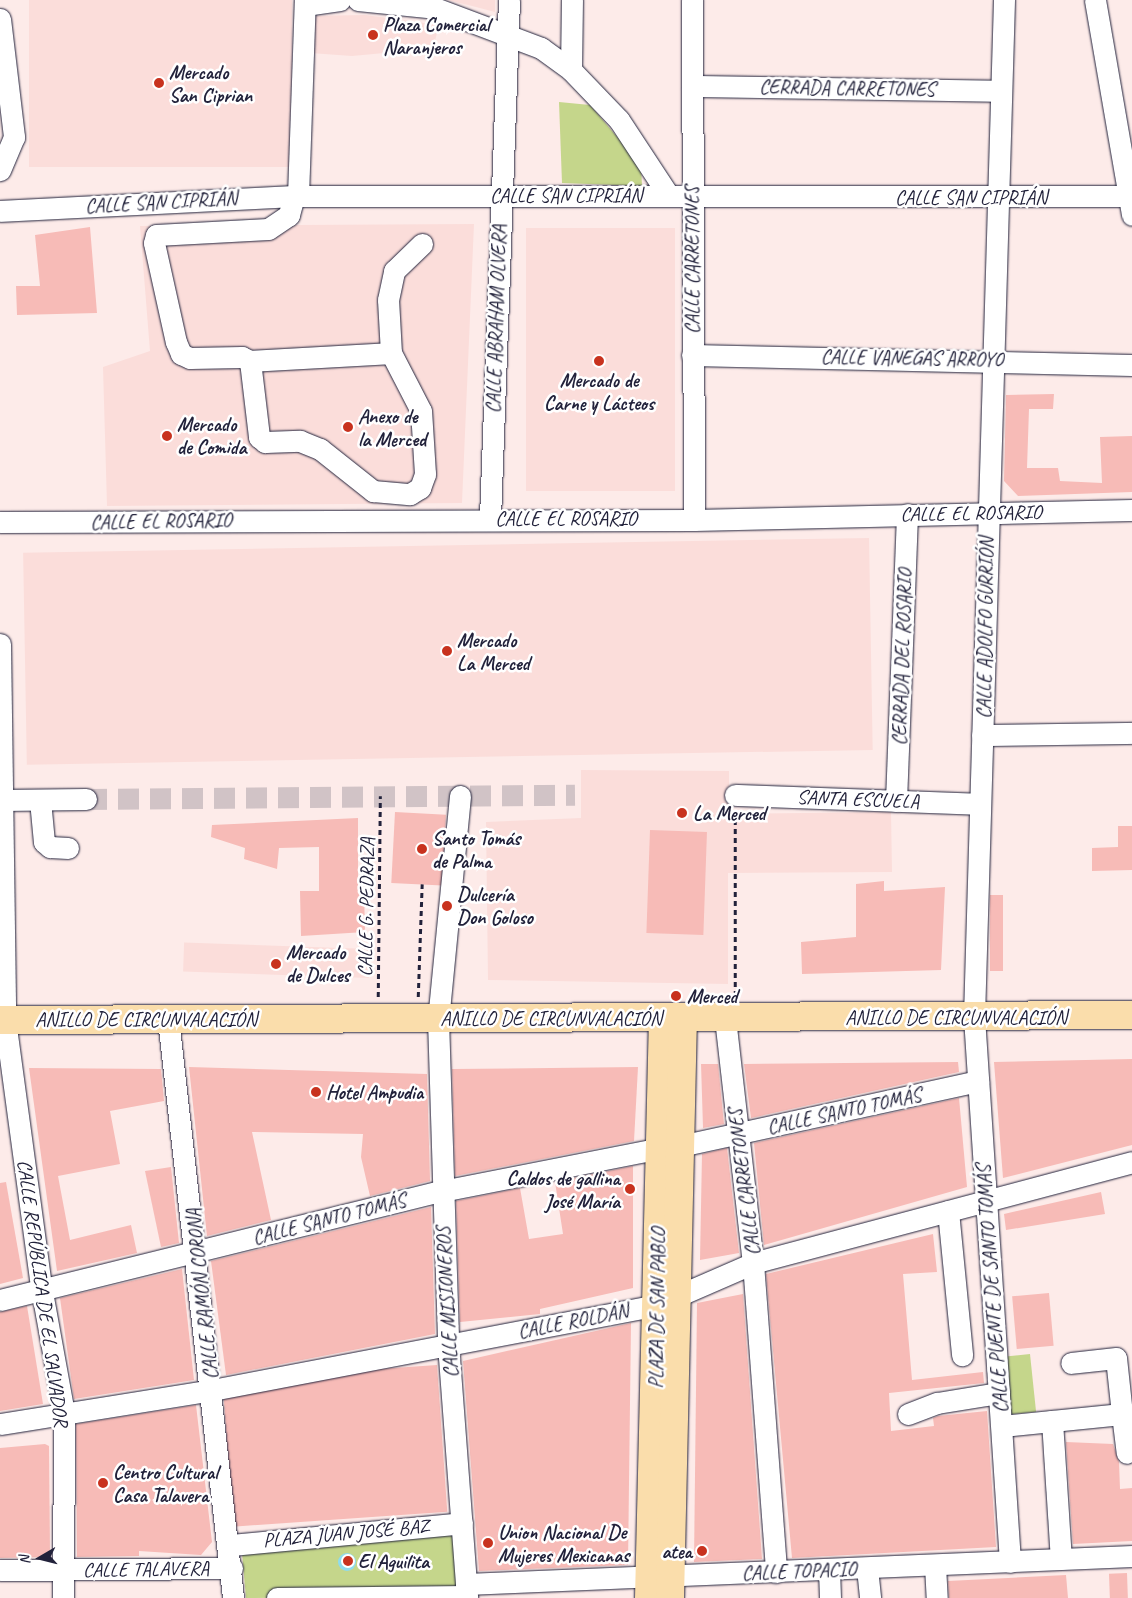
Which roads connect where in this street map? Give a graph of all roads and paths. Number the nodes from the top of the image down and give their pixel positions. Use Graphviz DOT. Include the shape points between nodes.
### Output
graph roads {
  1 [pos="340,0"];
  2 [pos="358,0"];
  3 [pos="509,0"];
  4 [pos="572,0"];
  5 [pos="692,0"];
  6 [pos="1004,0"];
  7 [pos="1095,0"];
  8 [pos="305,2"];
  9 [pos="0,20"];
  10 [pos="507,34"];
  11 [pos="571,70"];
  12 [pos="692,86"];
  13 [pos="1001,91"];
  14 [pos="0,170"];
  15 [pos="500,195"];
  16 [pos="296,196"];
  17 [pos="669,196"];
  18 [pos="692,196"];
  19 [pos="999,198"];
  20 [pos="1131,202"];
  21 [pos="0,211"];
  22 [pos="422,244"];
  23 [pos="391,353"];
  24 [pos="692,355"];
  25 [pos="990,359"];
  26 [pos="250,361"];
  27 [pos="1132,365"];
  28 [pos="1132,510"];
  29 [pos="907,514"];
  30 [pos="988,515"];
  31 [pos="490,518"];
  32 [pos="694,520"];
  33 [pos="0,522"];
  34 [pos="0,644"];
  35 [pos="1,710"];
  36 [pos="1132,733"];
  37 [pos="982,736"];
  38 [pos="736,794"];
  39 [pos="380,796"];
  40 [pos="460,796"];
  41 [pos="86,799"];
  42 [pos="2,800"];
  43 [pos="40,800"];
  44 [pos="896,801"];
  45 [pos="980,804"];
  46 [pos="68,848"];
  47 [pos="422,884"];
  48 [pos="1,896"];
  49 [pos="1132,1015"];
  50 [pos="974,1017"];
  51 [pos="673,1018"];
  52 [pos="725,1018"];
  53 [pos="378,1019"];
  54 [pos="427,1019"];
  55 [pos="3,1020"];
  56 [pos="168,1020"];
  57 [pos="978,1081"];
  58 [pos="738,1134"];
  59 [pos="670,1147"];
  60 [pos="1132,1162"];
  61 [pos="442,1191"];
  62 [pos="986,1200"];
  63 [pos="948,1211"];
  64 [pos="198,1252"];
  65 [pos="753,1263"];
  66 [pos="42,1292"];
  67 [pos="0,1300"];
  68 [pos="667,1302"];
  69 [pos="448,1344"];
  70 [pos="962,1355"];
  71 [pos="1124,1357"];
  72 [pos="1071,1364"];
  73 [pos="212,1390"];
  74 [pos="999,1393"];
  75 [pos="64,1413"];
  76 [pos="908,1414"];
  77 [pos="1122,1414"];
  78 [pos="1052,1421"];
  79 [pos="0,1424"];
  80 [pos="1002,1426"];
  81 [pos="1126,1453"];
  82 [pos="462,1523"];
  83 [pos="231,1545"];
  84 [pos="1132,1556"];
  85 [pos="1061,1559"];
  86 [pos="1010,1562"];
  87 [pos="935,1565"];
  88 [pos="232,1568"];
  89 [pos="867,1568"];
  90 [pos="829,1569"];
  91 [pos="0,1570"];
  92 [pos="63,1570"];
  93 [pos="776,1572"];
  94 [pos="660,1587"];
  95 [pos="467,1593"];
  96 [pos="63,1598"];
  97 [pos="235,1598"];
  98 [pos="277,1598"];
  99 [pos="830,1598"];
  100 [pos="870,1598"];
  101 [pos="936,1598"];
  1 -- 8 [label="street"];
  2 -- 10 [label="street" via="435,8"];
  3 -- 10 [label="street, CALLE ABRAHAM OLVERA"];
  4 -- 11 [label="street"];
  5 -- 12 [label="street, CALLE CARRETONES"];
  6 -- 13 [label="street, CALLE ADOLFO GURRIÓN"];
  7 -- 20 [label="street"];
  8 -- 16 [label="street"];
  9 -- 14 [label="street" via="14,138"];
  10 -- 11 [label="street" via="541,48"];
  10 -- 15 [label="street, CALLE ABRAHAM OLVERA"];
  11 -- 17 [label="street" via="619,120"];
  12 -- 13 [label="street, CERRADA CARRETONES"];
  12 -- 18 [label="street, CALLE CARRETONES"];
  13 -- 19 [label="street, CALLE ADOLFO GURRIÓN"];
  15 -- 16 [label="street, CALLE SAN CIPRIÁN"];
  15 -- 17 [label="street, CALLE SAN CIPRIÁN"];
  15 -- 31 [label="street, CALLE ABRAHAM OLVERA"];
  16 -- 21 [label="street, CALLE SAN CIPRIÁN"];
  16 -- 26 [label="street" via="289,215 268,229 164,232 154,243 181,354 190,358 242,357"];
  17 -- 18 [label="street, CALLE SAN CIPRIÁN"];
  18 -- 19 [label="street, CALLE SAN CIPRIÁN"];
  18 -- 24 [label="street, CALLE CARRETONES"];
  19 -- 20 [label="street, CALLE SAN CIPRIÁN"];
  19 -- 25 [label="street, CALLE ADOLFO GURRIÓN"];
  22 -- 23 [label="street" via="394,271 388,300"];
  23 -- 26 [label="street"];
  23 -- 26 [label="street" via="421,411 425,474 420,488 410,494 373,491 320,449 300,441 265,442 259,437"];
  24 -- 25 [label="street, CALLE VANEGAS ARROYO"];
  24 -- 32 [label="street, CALLE CARRETONES"];
  25 -- 27 [label="street, CALLE VANEGAS ARROYO"];
  25 -- 30 [label="street, CALLE ADOLFO GURRIÓN"];
  28 -- 30 [label="street, CALLE EL ROSARIO"];
  29 -- 30 [label="street, CALLE EL ROSARIO"];
  29 -- 32 [label="street, CALLE EL ROSARIO"];
  29 -- 44 [label="street, CERRADA DEL ROSARIO"];
  30 -- 37 [label="street, CALLE ADOLFO GURRIÓN"];
  31 -- 32 [label="street, CALLE EL ROSARIO"];
  31 -- 33 [label="street, CALLE EL ROSARIO"];
  34 -- 35 [label="street, CALLE REPÚBLICA DE EL SALVADOR"];
  35 -- 42 [label="street, CALLE REPÚBLICA DE EL SALVADOR"];
  36 -- 37 [label="street"];
  37 -- 45 [label="street, CALLE ADOLFO GURRIÓN"];
  38 -- 44 [label="street, SANTA ESCUELA"];
  38 -- 52 [label="path" via="735,998"];
  39 -- 53 [label="path, CALLE G. PEDRAZA"];
  40 -- 54 [label="street"];
  41 -- 43 [label="street"];
  42 -- 43 [label="street"];
  42 -- 48 [label="street, CALLE REPÚBLICA DE EL SALVADOR"];
  43 -- 46 [label="street" via="44,842 50,847"];
  44 -- 45 [label="street, SANTA ESCUELA"];
  45 -- 50 [label="street, CALLE ADOLFO GURRIÓN"];
  47 -- 54 [label="path"];
  48 -- 55 [label="street, CALLE REPÚBLICA DE EL SALVADOR"];
  49 -- 50 [label="main road, ANILLO DE CIRCUNVALACIÓN"];
  50 -- 52 [label="main road, ANILLO DE CIRCUNVALACIÓN"];
  50 -- 57 [label="street, CALLE PUENTE DE SANTO TOMÁS"];
  51 -- 52 [label="main road, ANILLO DE CIRCUNVALACIÓN"];
  51 -- 54 [label="main road, ANILLO DE CIRCUNVALACIÓN"];
  51 -- 59 [label="main road, PLAZA DE SAN PABLO"];
  52 -- 58 [label="street, CALLE CARRETONES"];
  53 -- 54 [label="main road, ANILLO DE CIRCUNVALACIÓN"];
  53 -- 56 [label="main road, ANILLO DE CIRCUNVALACIÓN"];
  54 -- 61 [label="street, CALLE MISIONEROS"];
  55 -- 56 [label="main road, ANILLO DE CIRCUNVALACIÓN"];
  55 -- 66 [label="street, CALLE REPÚBLICA DE EL SALVADOR"];
  56 -- 64 [label="street, CALLE RAMÓN CORONA"];
  57 -- 58 [label="street, CALLE SANTO TOMÁS"];
  57 -- 62 [label="street, CALLE PUENTE DE SANTO TOMÁS"];
  58 -- 59 [label="street, CALLE SANTO TOMÁS"];
  58 -- 65 [label="street, CALLE CARRETONES"];
  59 -- 61 [label="street, CALLE SANTO TOMÁS"];
  59 -- 68 [label="main road, PLAZA DE SAN PABLO"];
  60 -- 62 [label="street, CALLE ROLDÁN"];
  61 -- 64 [label="street, CALLE SANTO TOMÁS"];
  61 -- 69 [label="street, CALLE MISIONEROS"];
  62 -- 63 [label="street, CALLE ROLDÁN"];
  62 -- 74 [label="street, CALLE PUENTE DE SANTO TOMÁS"];
  63 -- 65 [label="street, CALLE ROLDÁN"];
  63 -- 70 [label="street"];
  64 -- 66 [label="street, CALLE SANTO TOMÁS" via="58,1282"];
  64 -- 73 [label="street, CALLE RAMÓN CORONA"];
  65 -- 68 [label="street, CALLE ROLDÁN"];
  65 -- 93 [label="street, CALLE CARRETONES"];
  66 -- 67 [label="street, CALLE SANTO TOMÁS"];
  66 -- 75 [label="street, CALLE REPÚBLICA DE EL SALVADOR"];
  68 -- 69 [label="street, CALLE ROLDÁN"];
  68 -- 94 [label="main road, PLAZA DE SAN PABLO"];
  69 -- 73 [label="street, CALLE ROLDÁN"];
  69 -- 82 [label="street, CALLE MISIONEROS"];
  71 -- 72 [label="street"];
  71 -- 77 [label="street"];
  73 -- 75 [label="street, CALLE ROLDÁN"];
  73 -- 83 [label="street, CALLE RAMÓN CORONA"];
  74 -- 76 [label="street" via="937,1403"];
  74 -- 80 [label="street, CALLE PUENTE DE SANTO TOMÁS"];
  75 -- 79 [label="street, CALLE ROLDÁN"];
  75 -- 92 [label="street, CALLE REPÚBLICA DE EL SALVADOR"];
  77 -- 78 [label="street"];
  77 -- 81 [label="street"];
  78 -- 80 [label="street"];
  78 -- 85 [label="street"];
  80 -- 86 [label="street, CALLE PUENTE DE SANTO TOMÁS"];
  82 -- 83 [label="street, PLAZA JUAN JOSÉ BAZ"];
  82 -- 95 [label="street, CALLE MISIONEROS"];
  83 -- 88 [label="street, CALLE RAMÓN CORONA"];
  84 -- 85 [label="street, CALLE TOPACIO"];
  85 -- 86 [label="street, CALLE TOPACIO"];
  86 -- 87 [label="street, CALLE TOPACIO"];
  87 -- 89 [label="street, CALLE TOPACIO"];
  87 -- 101 [label="street"];
  88 -- 92 [label="street, CALLE TALAVERA"];
  88 -- 97 [label="street, CALLE RAMÓN CORONA"];
  89 -- 90 [label="street, CALLE TOPACIO"];
  89 -- 100 [label="street"];
  90 -- 93 [label="street, CALLE TOPACIO"];
  90 -- 99 [label="street"];
  91 -- 92 [label="street, CALLE TALAVERA"];
  92 -- 96 [label="street, CALLE REPÚBLICA DE EL SALVADOR"];
  93 -- 94 [label="street, CALLE TOPACIO"];
  94 -- 95 [label="street, CALLE TOPACIO"];
  95 -- 98 [label="street, CALLE TOPACIO"];
}
